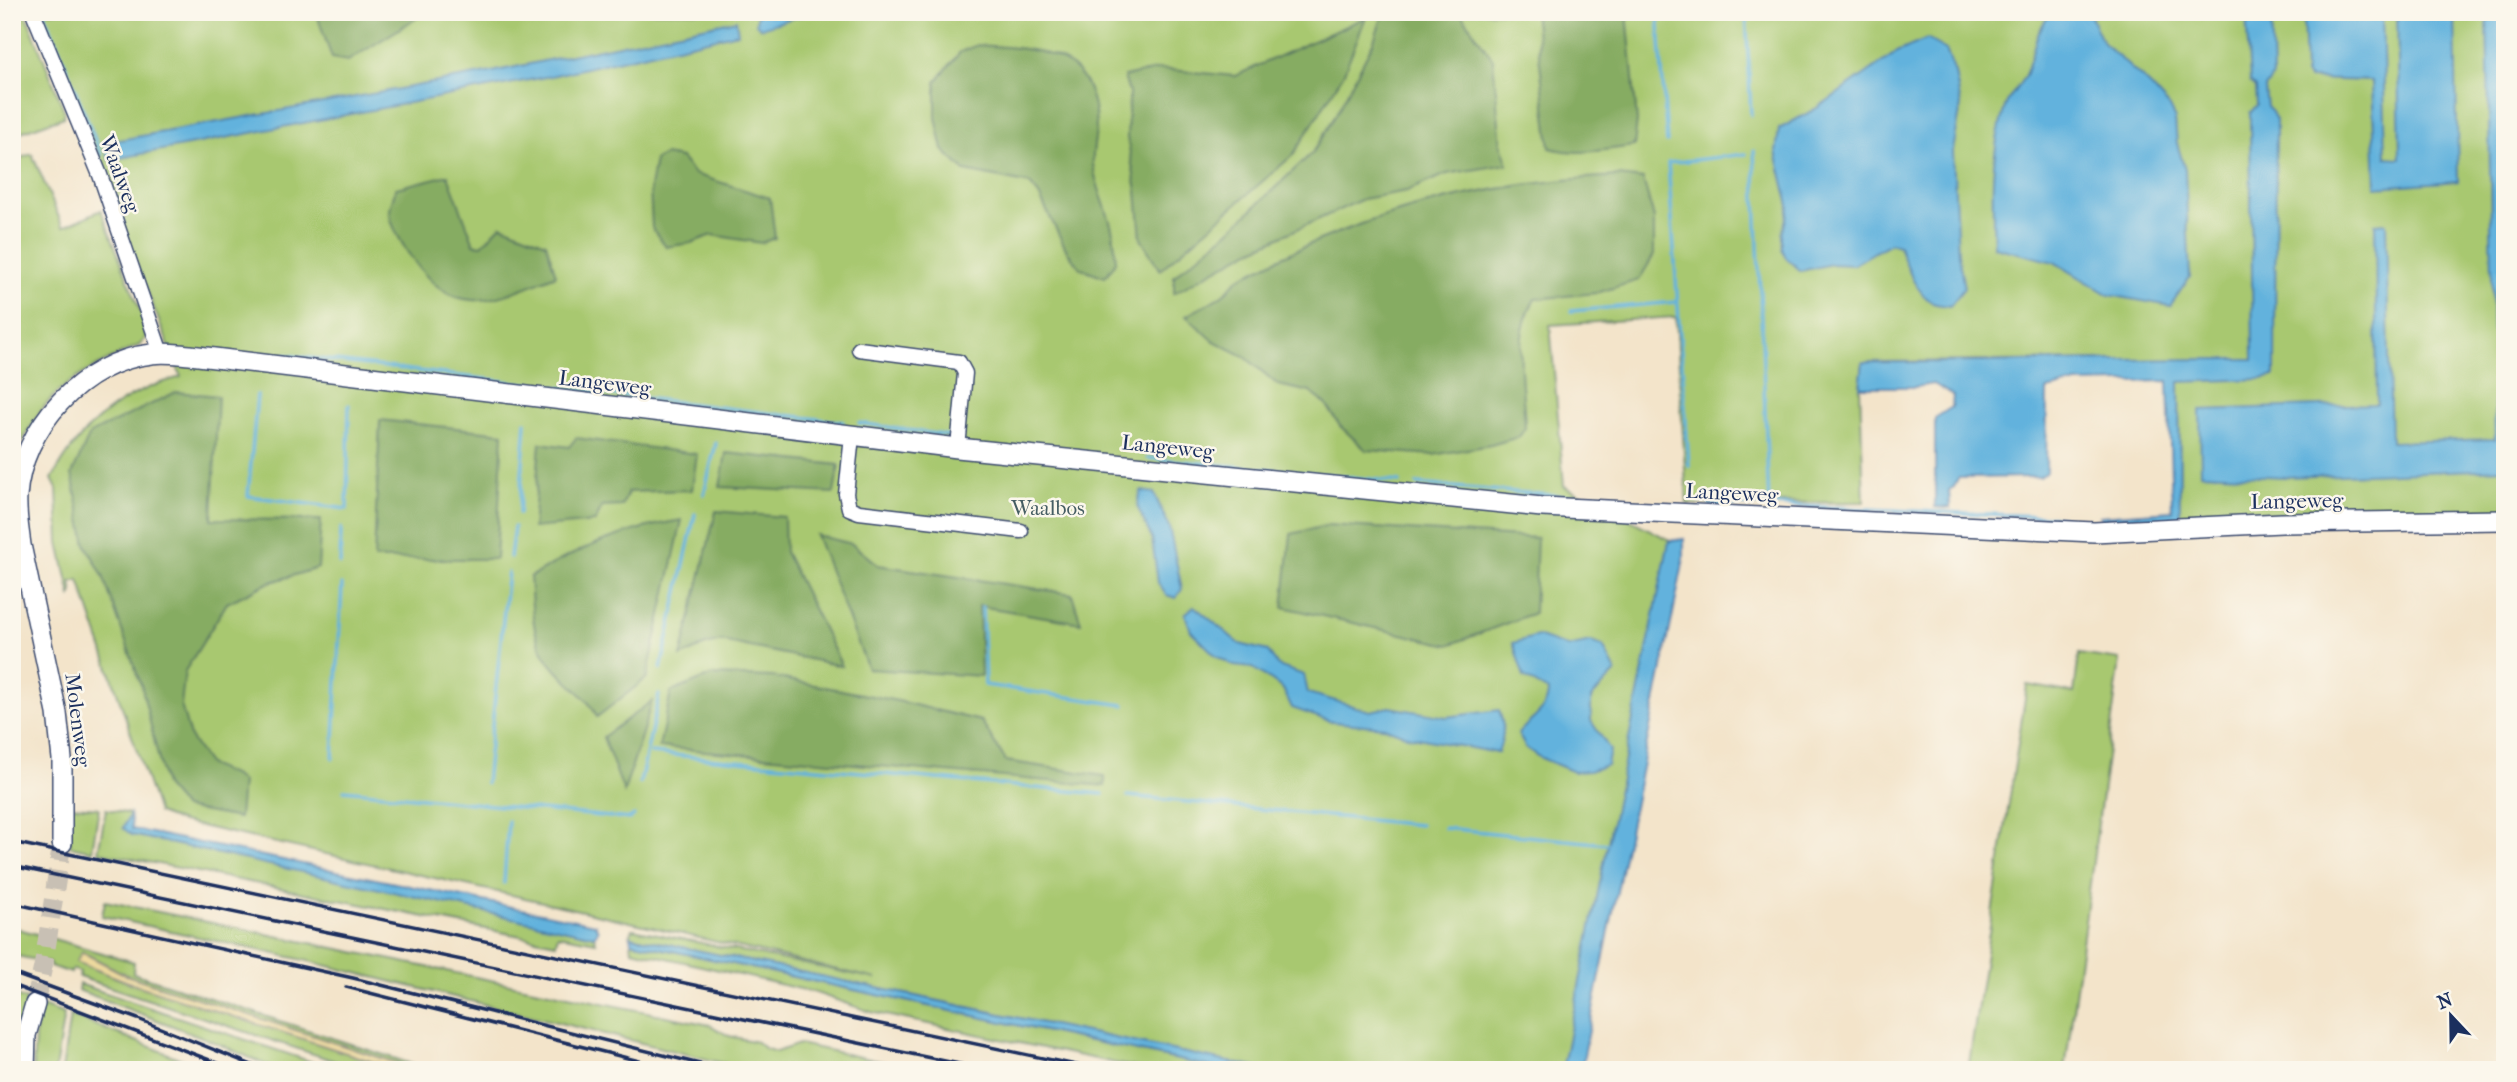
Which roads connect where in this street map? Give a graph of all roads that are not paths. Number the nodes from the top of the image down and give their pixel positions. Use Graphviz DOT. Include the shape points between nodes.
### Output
graph roads {
  1 [pos="33,12"];
  2 [pos="859,349"];
  3 [pos="161,353"];
  4 [pos="852,436"];
  5 [pos="958,448"];
  6 [pos="2505,520"];
  7 [pos="1021,531"];
  8 [pos="34,604"];
  9 [pos="62,843"];
  10 [pos="35,1003"];
  11 [pos="25,1070"];
  1 -- 3 [label="street, Waalweg" via="100,175"];
  2 -- 5 [label="street" via="959,362 965,373"];
  3 -- 4 [label="main road, Langeweg"];
  3 -- 8 [label="main road, Langeweg" via="137,356 94,375 56,407 30,446 17,495 17,517"];
  4 -- 5 [label="main road, Langeweg"];
  4 -- 7 [label="street" via="846,494 849,508"];
  5 -- 6 [label="main road, Langeweg" via="1542,507 2094,532 2282,523"];
  8 -- 9 [label="main road, Molenweg" via="59,733"];
  10 -- 11 [label="main road" via="26,1035"];
}
